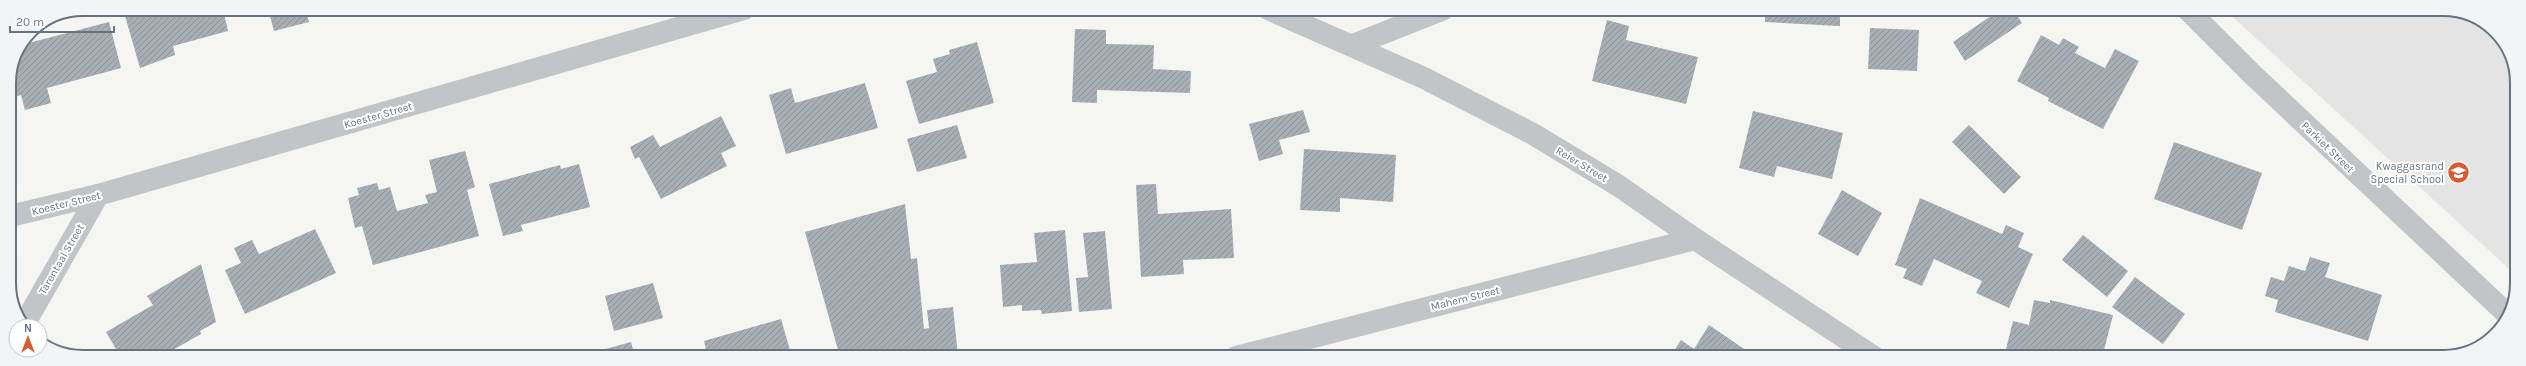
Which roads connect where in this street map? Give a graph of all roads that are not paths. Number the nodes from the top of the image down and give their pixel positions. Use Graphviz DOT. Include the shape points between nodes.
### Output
graph roads {
  1 [pos="720,16"];
  2 [pos="1285,16"];
  3 [pos="1426,16"];
  4 [pos="2194,16"];
  5 [pos="1354,45"];
  6 [pos="98,195"];
  7 [pos="16,215"];
  8 [pos="1695,239"];
  9 [pos="2504,311"];
  10 [pos="28,318"];
  11 [pos="1263,350"];
  12 [pos="1863,350"];
  1 -- 6 [label="street, Koester Street"];
  2 -- 5 [label="street, Reier Street"];
  3 -- 5 [label="street"];
  4 -- 9 [label="street, Parkiet Street" via="2258,81"];
  5 -- 8 [label="street, Reier Street" via="1533,134 1620,186"];
  6 -- 7 [label="street, Koester Street"];
  6 -- 10 [label="street, Tarentaal Street"];
  8 -- 11 [label="street, Mahem Street"];
  8 -- 12 [label="street, Reier Street"];
}
